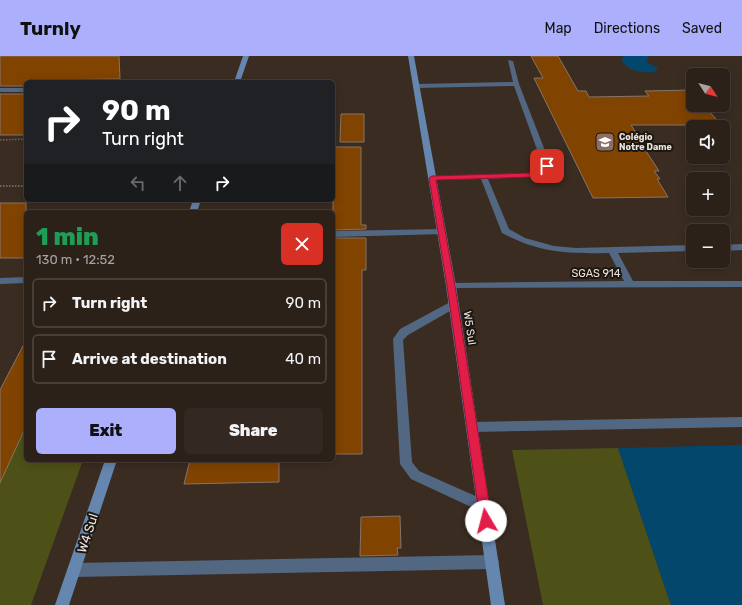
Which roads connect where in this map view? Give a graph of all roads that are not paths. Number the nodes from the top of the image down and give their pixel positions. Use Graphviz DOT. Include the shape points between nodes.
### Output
graph roads {
  1 [pos="246,56"];
  2 [pos="411,56"];
  3 [pos="510,61"];
  4 [pos="238,80"];
  5 [pos="516,84"];
  6 [pos="416,86"];
  7 [pos="0,90"];
  8 [pos="24,90"];
  9 [pos="484,177"];
  10 [pos="432,178"];
  11 [pos="442,232"];
  12 [pos="335,234"];
  13 [pos="742,247"];
  14 [pos="686,248"];
  15 [pos="730,248"];
  16 [pos="612,250"];
  17 [pos="24,280"];
  18 [pos="0,281"];
  19 [pos="742,284"];
  20 [pos="630,285"];
  21 [pos="451,286"];
  22 [pos="454,304"];
  23 [pos="742,422"];
  24 [pos="473,427"];
  25 [pos="110,462"];
  26 [pos="484,507"];
  27 [pos="492,562"];
  28 [pos="74,570"];
  29 [pos="62,605"];
  30 [pos="498,605"];
  1 -- 4 [label="main road"];
  2 -- 6 [label="main road, W5 Sul"];
  3 -- 5 [label="street"];
  5 -- 6 [label="street"];
  5 -- 9 [label="street" via="547,166 539,174"];
  6 -- 10 [label="main road, W5 Sul"];
  7 -- 8 [label="street"];
  9 -- 10 [label="street"];
  9 -- 16 [label="street" via="505,231 522,240 554,250"];
  10 -- 11 [label="main road, W5 Sul"];
  11 -- 12 [label="street"];
  11 -- 21 [label="main road, W5 Sul"];
  13 -- 15 [label="street"];
  14 -- 16 [label="street"];
  16 -- 20 [label="street"];
  17 -- 18 [label="street"];
  19 -- 20 [label="street, SGAS 914"];
  20 -- 21 [label="street, SGAS 914"];
  21 -- 22 [label="main road, W5 Sul"];
  22 -- 24 [label="main road, W5 Sul"];
  22 -- 26 [label="street" via="404,332 398,339 406,464 415,475"];
  23 -- 24 [label="street"];
  24 -- 26 [label="main road, W5 Sul"];
  25 -- 28 [label="main road, W4 Sul"];
  26 -- 27 [label="main road, W5 Sul"];
  27 -- 28 [label="street"];
  27 -- 30 [label="main road, W5 Sul"];
  28 -- 29 [label="main road, W4 Sul"];
}
